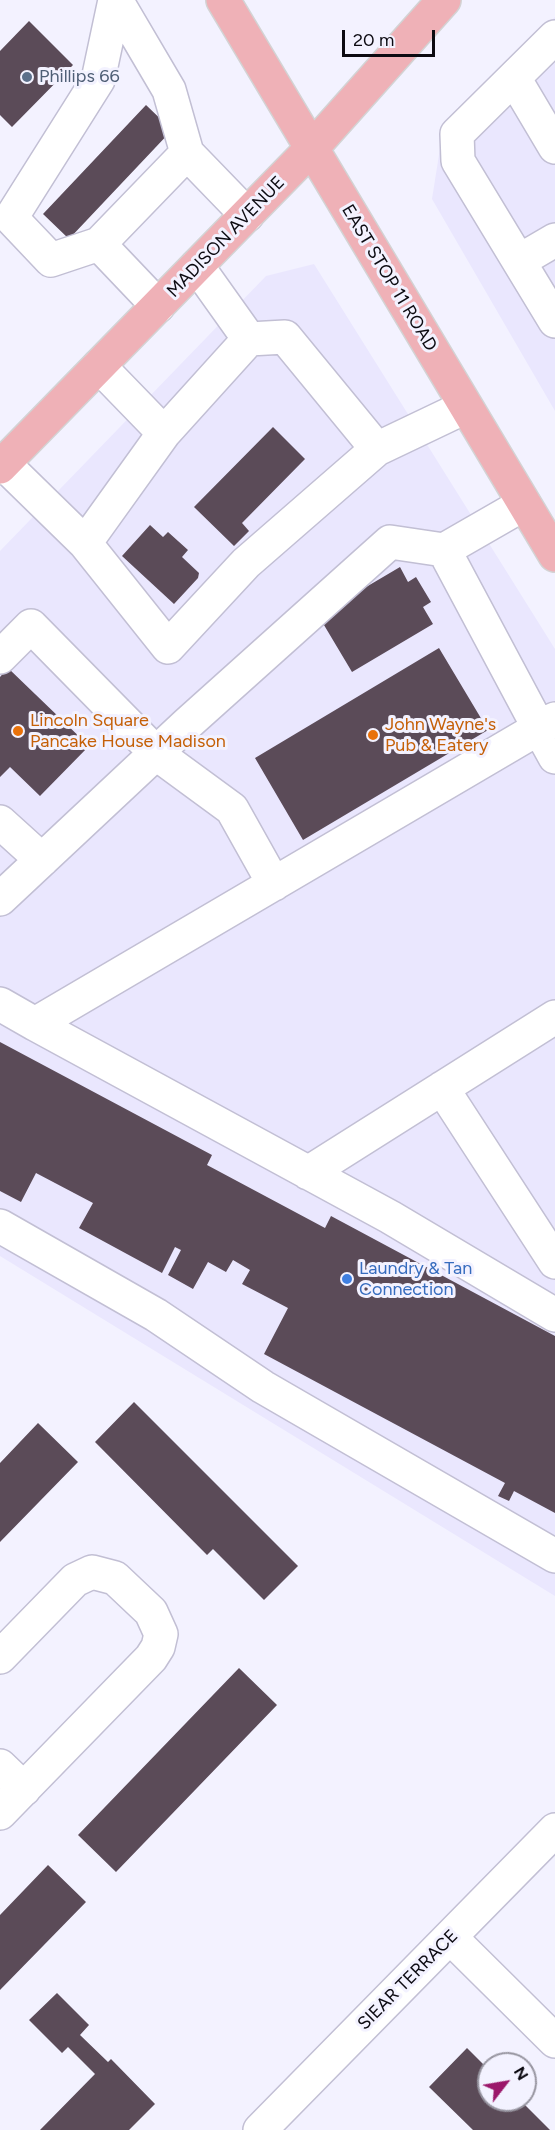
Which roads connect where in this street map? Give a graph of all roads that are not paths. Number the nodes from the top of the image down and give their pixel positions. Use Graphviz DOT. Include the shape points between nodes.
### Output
graph roads {
  1 [pos="115,0"];
  2 [pos="223,0"];
  3 [pos="444,0"];
  4 [pos="555,38"];
  5 [pos="514,78"];
  6 [pos="555,147"];
  7 [pos="312,148"];
  8 [pos="187,153"];
  9 [pos="247,215"];
  10 [pos="555,240"];
  11 [pos="99,244"];
  12 [pos="519,261"];
  13 [pos="197,266"];
  14 [pos="158,306"];
  15 [pos="555,321"];
  16 [pos="249,339"];
  17 [pos="99,366"];
  18 [pos="465,407"];
  19 [pos="165,433"];
  20 [pos="377,449"];
  21 [pos="2,465"];
  22 [pos="524,504"];
  23 [pos="85,543"];
  24 [pos="444,550"];
  25 [pos="555,555"];
  26 [pos="0,657"];
  27 [pos="547,724"];
  28 [pos="157,754"];
  29 [pos="555,757"];
  30 [pos="0,822"];
  31 [pos="42,860"];
  32 [pos="274,884"];
  33 [pos="0,899"];
  34 [pos="0,1004"];
  35 [pos="555,1017"];
  36 [pos="35,1024"];
  37 [pos="442,1088"];
  38 [pos="308,1173"];
  39 [pos="0,1227"];
  40 [pos="555,1262"];
  41 [pos="555,1315"];
  42 [pos="555,1557"];
  43 [pos="0,1657"];
  44 [pos="0,1766"];
  45 [pos="24,1789"];
  46 [pos="0,1814"];
  47 [pos="555,1830"];
  48 [pos="450,1937"];
  49 [pos="555,2041"];
  50 [pos="260,2130"];
  1 -- 8 [label="street" via="169,90"];
  1 -- 11 [label="street" via="98,80 11,218 51,260"];
  2 -- 7 [label="main road, EAST STOP 11 ROAD"];
  3 -- 7 [label="main road, MADISON AVENUE"];
  4 -- 5 [label="street"];
  5 -- 6 [label="street"];
  5 -- 12 [label="street" via="457,134 458,161"];
  7 -- 9 [label="main road, MADISON AVENUE"];
  7 -- 18 [label="main road, EAST STOP 11 ROAD"];
  8 -- 9 [label="street"];
  8 -- 11 [label="street"];
  9 -- 13 [label="main road, MADISON AVENUE"];
  10 -- 12 [label="street"];
  11 -- 14 [label="street"];
  12 -- 15 [label="street"];
  13 -- 14 [label="main road, MADISON AVENUE"];
  13 -- 16 [label="street"];
  14 -- 17 [label="main road, MADISON AVENUE"];
  16 -- 19 [label="street"];
  16 -- 20 [label="street" via="285,337"];
  17 -- 19 [label="street"];
  17 -- 21 [label="main road, MADISON AVENUE"];
  18 -- 20 [label="street"];
  18 -- 22 [label="main road, EAST STOP 11 ROAD"];
  19 -- 23 [label="street"];
  20 -- 23 [label="street" via="246,563 168,647"];
  21 -- 23 [label="street"];
  22 -- 24 [label="street"];
  22 -- 25 [label="main road, EAST STOP 11 ROAD"];
  24 -- 27 [label="street"];
  24 -- 28 [label="street" via="390,542"];
  26 -- 28 [label="street" via="31,626"];
  27 -- 29 [label="street"];
  27 -- 32 [label="street"];
  28 -- 31 [label="street"];
  28 -- 32 [label="street" via="232,809"];
  30 -- 31 [label="street"];
  31 -- 33 [label="street"];
  32 -- 36 [label="street"];
  34 -- 36 [label="street"];
  35 -- 37 [label="street"];
  36 -- 38 [label="street"];
  37 -- 38 [label="street"];
  37 -- 40 [label="street"];
  38 -- 41 [label="street"];
  39 -- 42 [label="street" via="156,1315 263,1387"];
  43 -- 45 [label="street" via="75,1580 92,1572 115,1578 151,1612 161,1634 151,1658"];
  44 -- 45 [label="street"];
  45 -- 46 [label="street"];
  47 -- 48 [label="street, SIEAR TERRACE"];
  48 -- 49 [label="street"];
  48 -- 50 [label="street, SIEAR TERRACE"];
}
